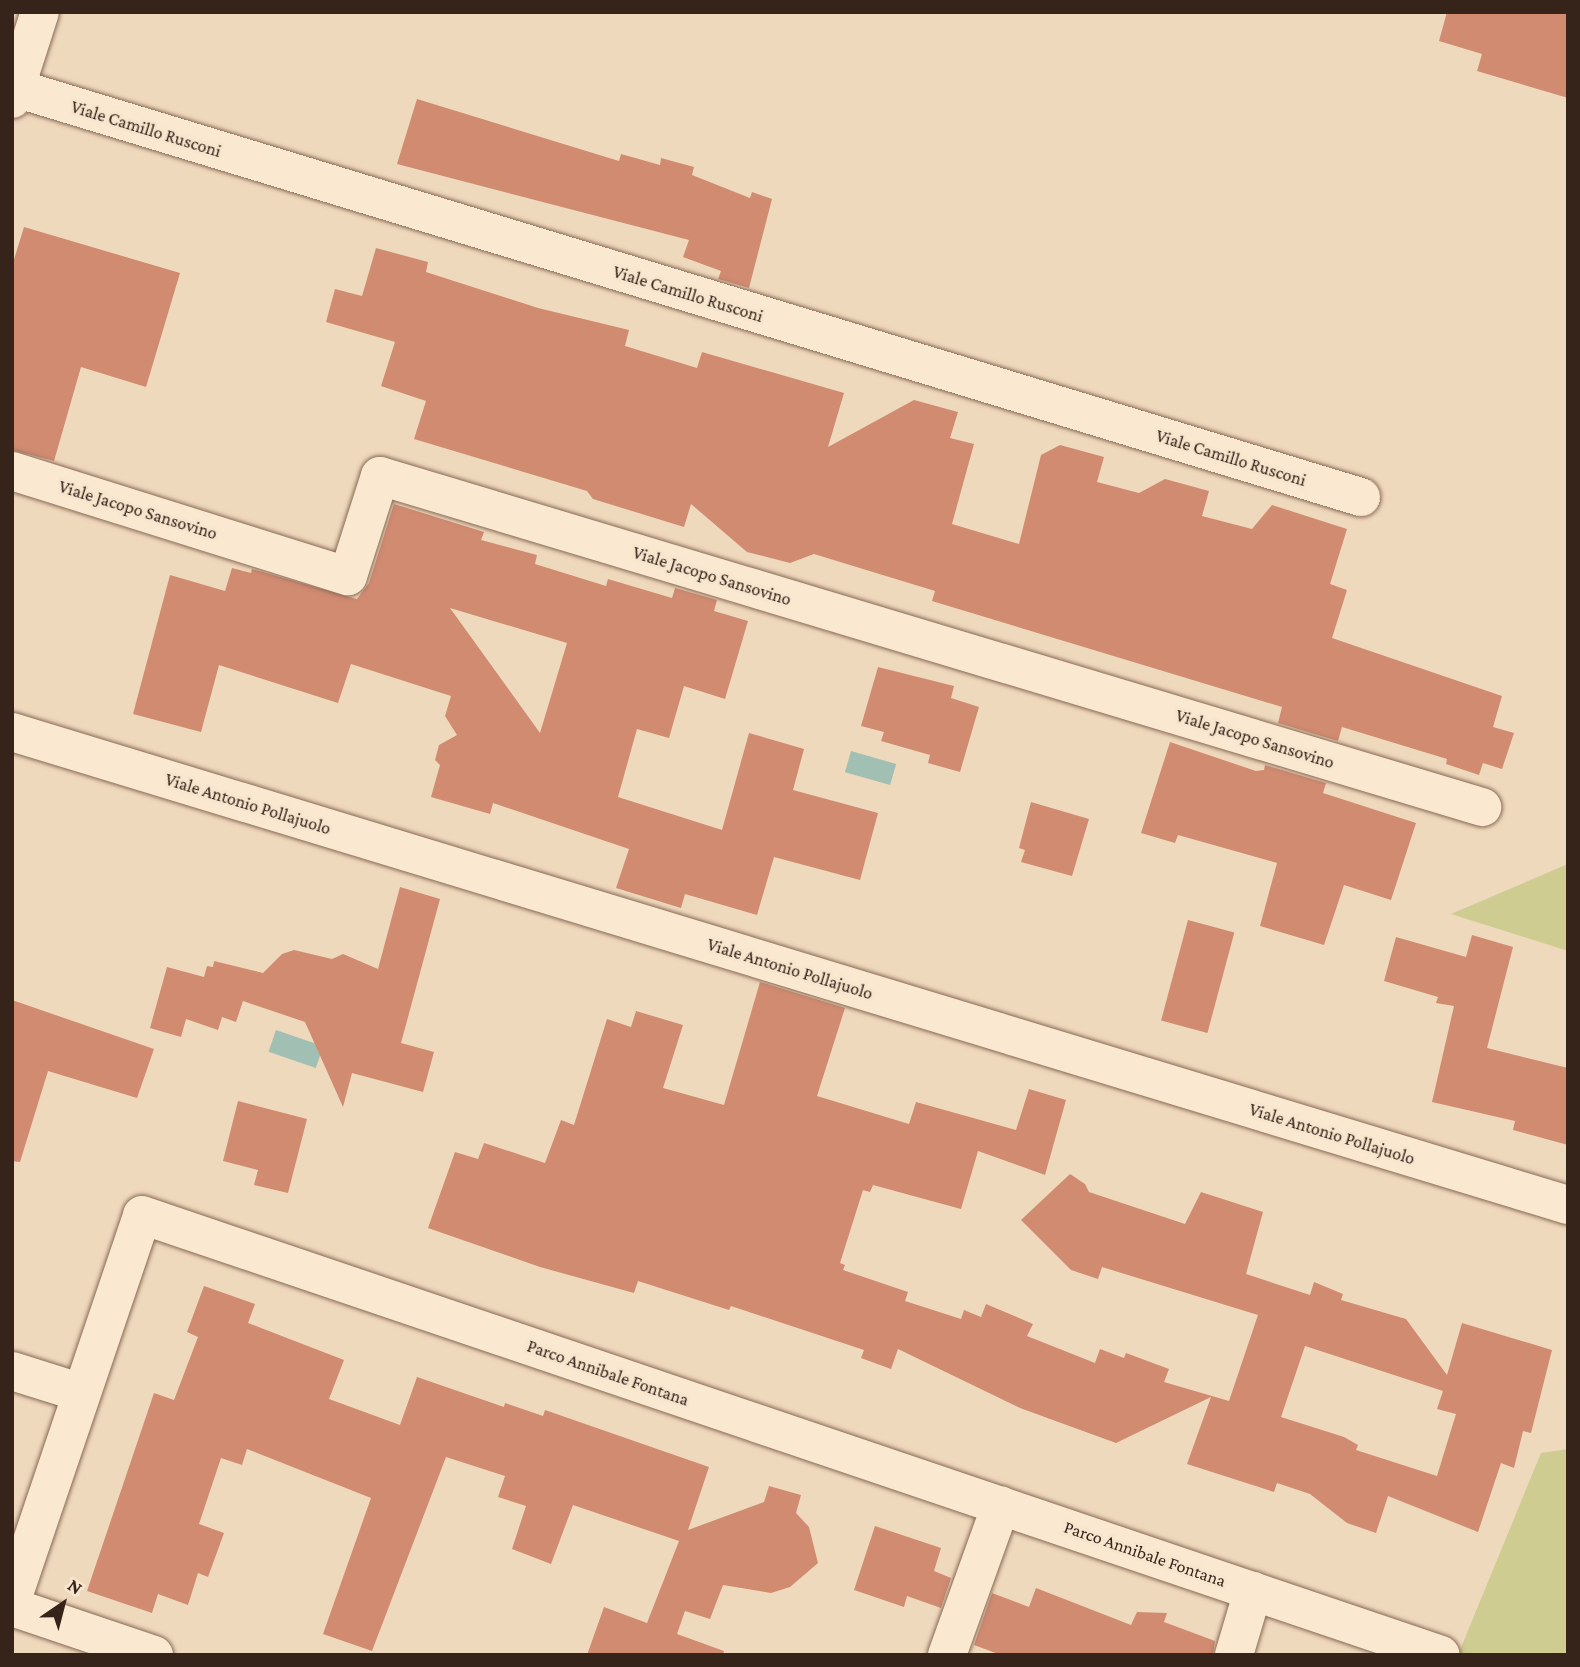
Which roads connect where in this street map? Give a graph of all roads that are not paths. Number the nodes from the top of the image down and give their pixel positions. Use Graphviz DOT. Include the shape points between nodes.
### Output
graph roads {
  1 [pos="40,12"];
  2 [pos="13,91"];
  3 [pos="12,471"];
  4 [pos="1361,497"];
  5 [pos="12,732"];
  6 [pos="1482,807"];
  7 [pos="1568,1206"];
  8 [pos="12,1371"];
  9 [pos="82,1393"];
  10 [pos="1001,1505"];
  11 [pos="1253,1591"];
  12 [pos="12,1600"];
  13 [pos="12,1607"];
  14 [pos="154,1655"];
  15 [pos="947,1655"];
  16 [pos="1234,1655"];
  17 [pos="1441,1655"];
  1 -- 2 [label="street"];
  2 -- 4 [label="street, Viale Camillo Rusconi"];
  3 -- 6 [label="street, Viale Jacopo Sansovino" via="348,576 380,476"];
  5 -- 7 [label="street, Viale Antonio Pollajuolo"];
  8 -- 9 [label="street"];
  9 -- 10 [label="street, Parco Annibale Fontana" via="142,1214"];
  9 -- 12 [label="street, Parco Annibale Fontana"];
  10 -- 11 [label="street, Parco Annibale Fontana"];
  10 -- 15 [label="street"];
  11 -- 16 [label="street"];
  11 -- 17 [label="street, Parco Annibale Fontana"];
  13 -- 14 [label="street"];
}
